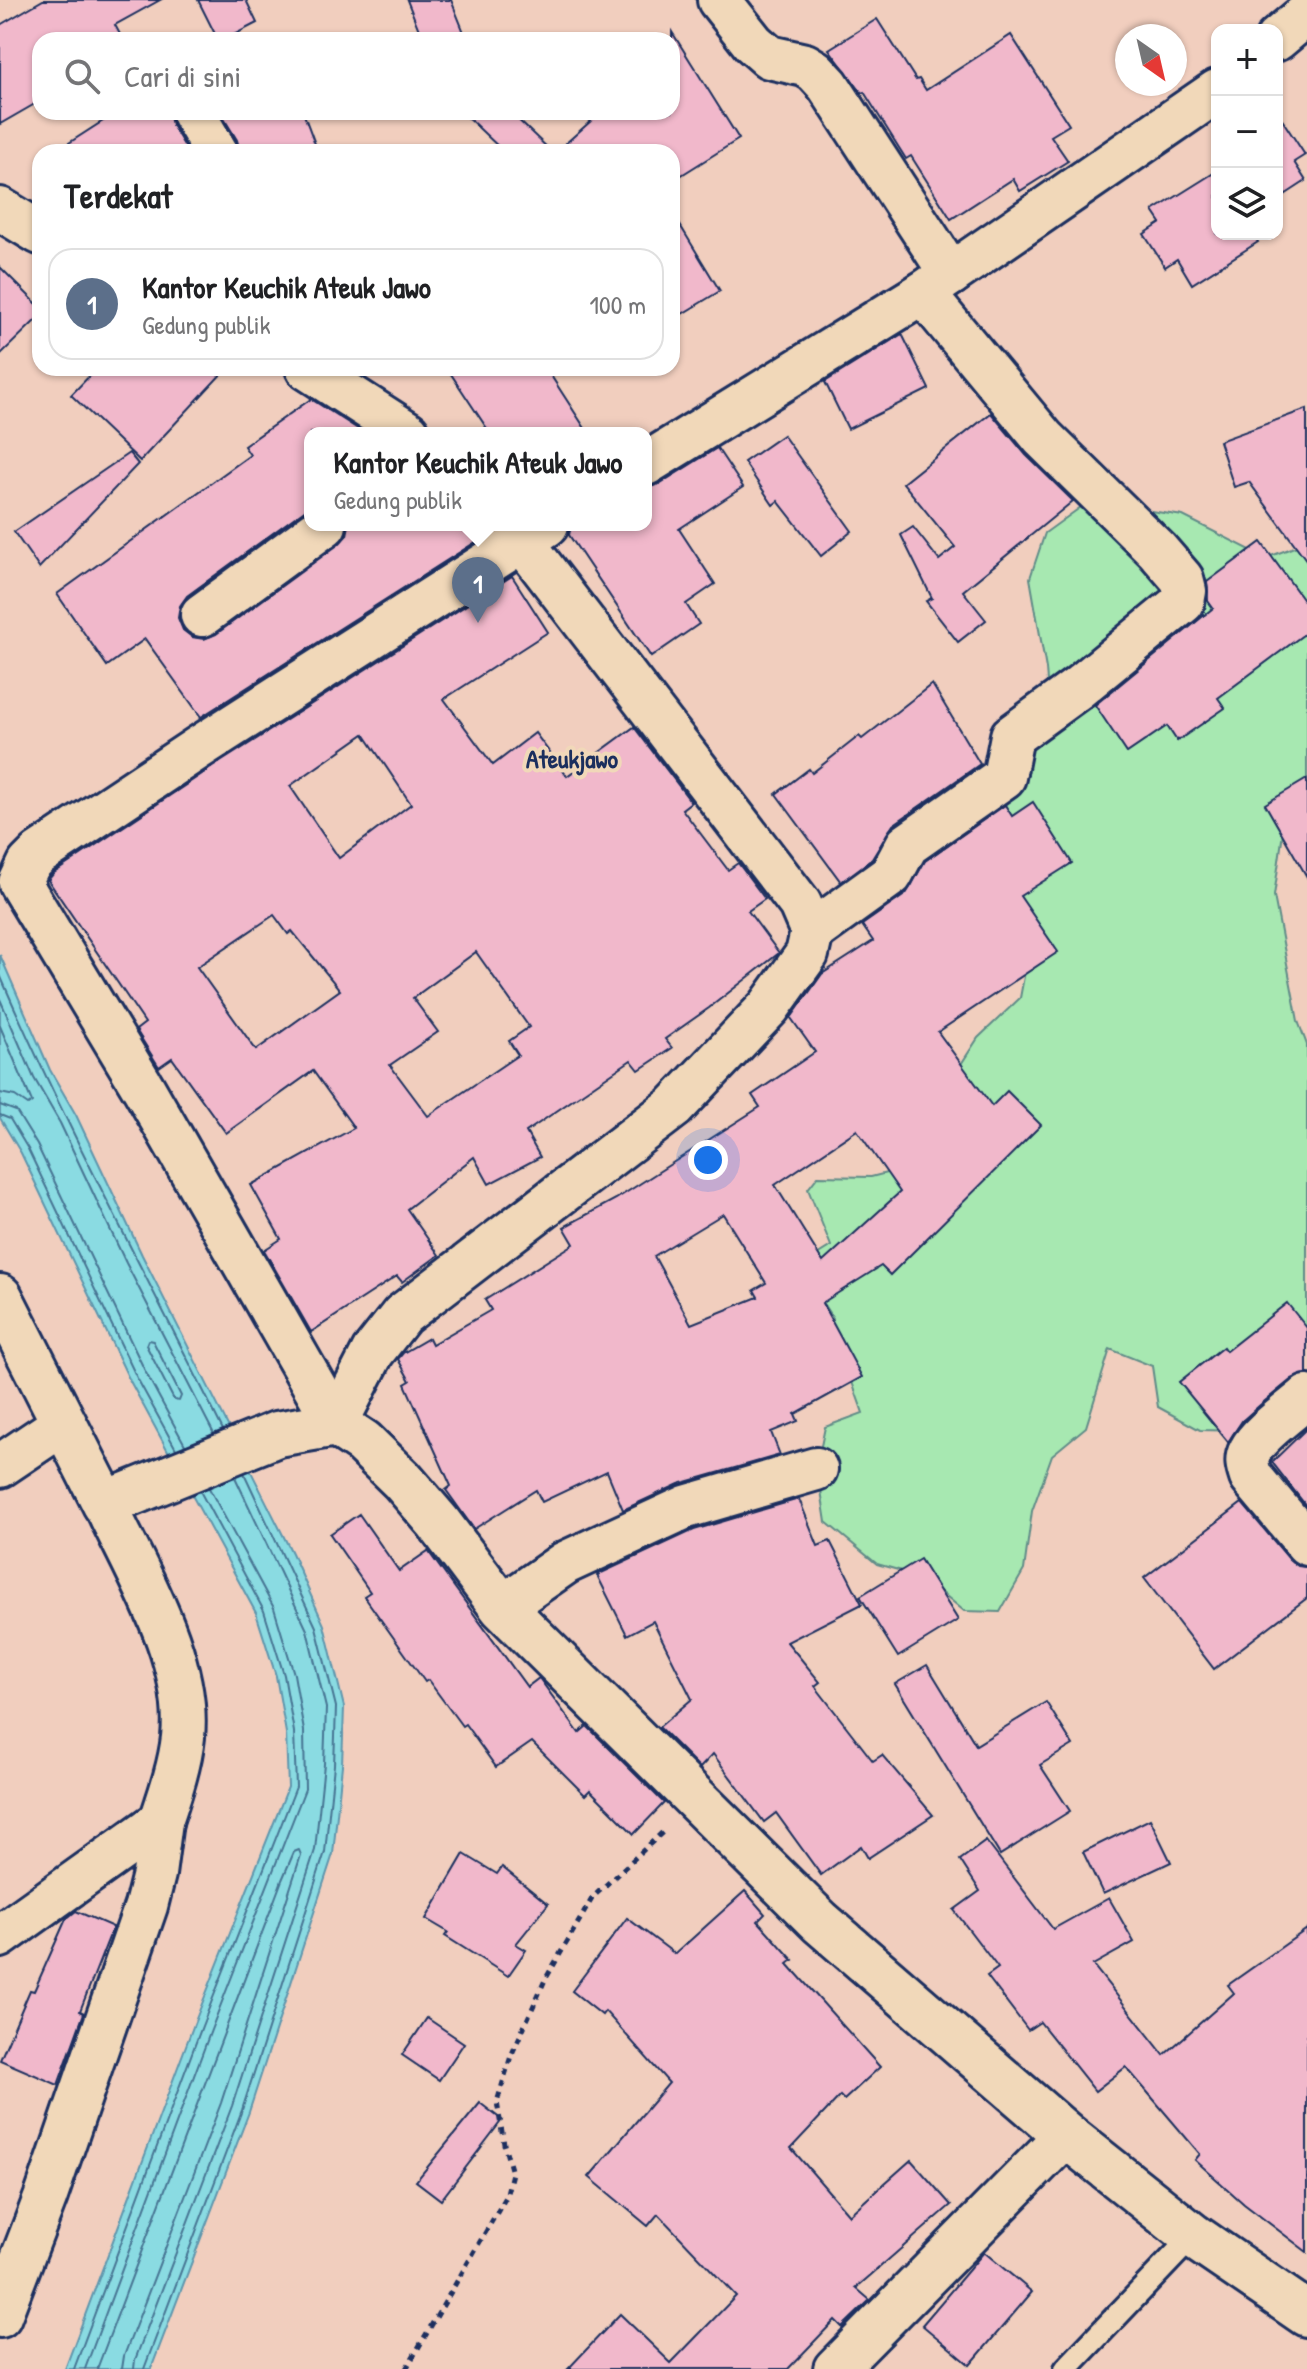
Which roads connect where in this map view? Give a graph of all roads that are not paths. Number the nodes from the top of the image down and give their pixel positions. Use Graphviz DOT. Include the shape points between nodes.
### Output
graph roads {
  1 [pos="719,0"];
  2 [pos="1307,14"];
  3 [pos="1283,34"];
  4 [pos="1211,95"];
  5 [pos="197,120"];
  6 [pos="211,144"];
  7 [pos="0,209"];
  8 [pos="32,228"];
  9 [pos="937,284"];
  10 [pos="319,376"];
  11 [pos="399,427"];
  12 [pos="652,460"];
  13 [pos="317,531"];
  14 [pos="524,531"];
  15 [pos="526,531"];
  16 [pos="202,615"];
  17 [pos="812,932"];
  18 [pos="0,1297"];
  19 [pos="1307,1397"];
  20 [pos="64,1423"];
  21 [pos="336,1424"];
  22 [pos="0,1466"];
  23 [pos="816,1469"];
  24 [pos="121,1497"];
  25 [pos="1307,1544"];
  26 [pos="502,1607"];
  27 [pos="161,1821"];
  28 [pos="0,1936"];
  29 [pos="1066,2135"];
  30 [pos="1193,2236"];
  31 [pos="1307,2314"];
  32 [pos="0,2316"];
  33 [pos="835,2369"];
  34 [pos="1066,2369"];
  1 -- 9 [label="street" via="753,43 815,71 828,85"];
  2 -- 3 [label="street"];
  4 -- 9 [label="street"];
  5 -- 6 [label="street"];
  7 -- 8 [label="street"];
  9 -- 12 [label="street"];
  9 -- 17 [label="street" via="1043,438 1182,579 1183,602 1012,736 1004,777 907,845 891,875"];
  10 -- 11 [label="street"];
  13 -- 16 [label="street"];
  14 -- 21 [label="street" via="39,854 20,883"];
  15 -- 17 [label="street" via="800,904"];
  17 -- 21 [label="street" via="807,954 769,1007 674,1107 402,1315 373,1352"];
  18 -- 20 [label="street"];
  19 -- 25 [label="street" via="1257,1442 1247,1464 1251,1477"];
  20 -- 22 [label="street"];
  20 -- 24 [label="street"];
  21 -- 24 [label="street" via="277,1434"];
  21 -- 26 [label="street" via="402,1480"];
  23 -- 26 [label="street" via="686,1507 565,1563"];
  24 -- 27 [label="street" via="182,1697 183,1737"];
  26 -- 29 [label="street" via="820,1922"];
  27 -- 28 [label="street"];
  27 -- 32 [label="street" via="146,1906"];
  29 -- 30 [label="street"];
  29 -- 33 [label="street"];
  30 -- 31 [label="street"];
  30 -- 34 [label="lane"];
}
